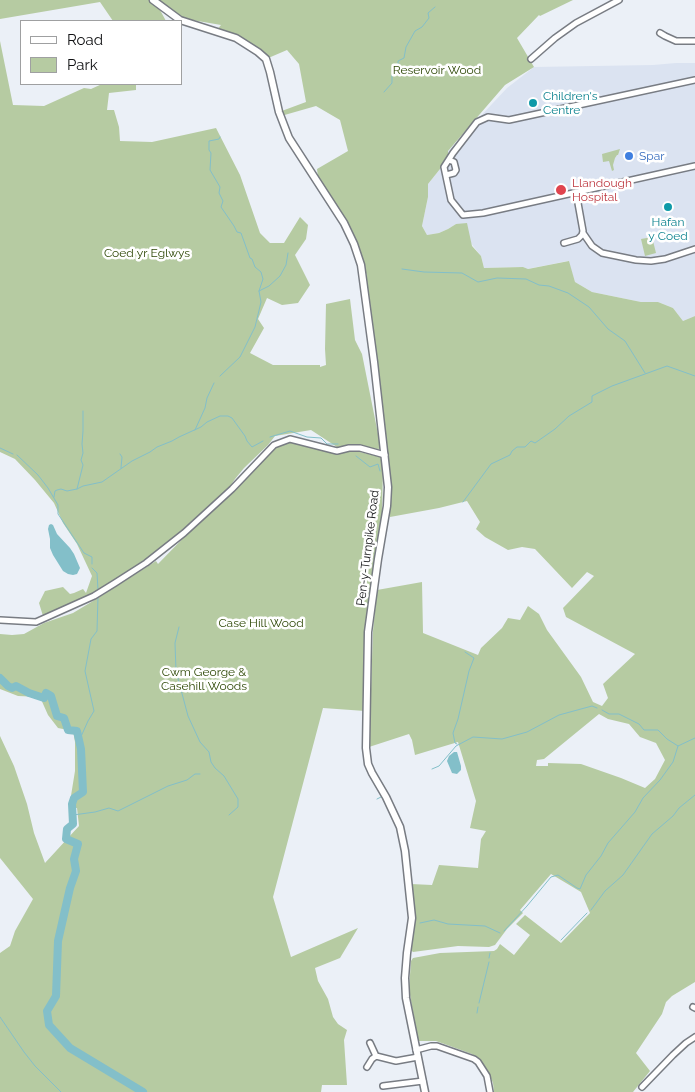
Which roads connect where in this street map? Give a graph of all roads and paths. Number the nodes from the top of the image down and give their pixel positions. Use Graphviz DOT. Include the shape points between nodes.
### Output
graph roads {
  1 [pos="153,0"];
  2 [pos="619,0"];
  3 [pos="180,20"];
  4 [pos="182,21"];
  5 [pos="660,33"];
  6 [pos="695,41"];
  7 [pos="531,59"];
  8 [pos="695,80"];
  9 [pos="449,160"];
  10 [pos="695,166"];
  11 [pos="446,175"];
  12 [pos="576,192"];
  13 [pos="583,233"];
  14 [pos="564,243"];
  15 [pos="695,249"];
  16 [pos="385,455"];
  17 [pos="0,620"];
  18 [pos="695,1037"];
  19 [pos="370,1043"];
  20 [pos="417,1053"];
  21 [pos="376,1056"];
  22 [pos="368,1067"];
  23 [pos="423,1081"];
  24 [pos="383,1086"];
  25 [pos="642,1086"];
  26 [pos="425,1092"];
  27 [pos="490,1092"];
  1 -- 3 [label="street, Pen-y-Turnpike Road"];
  2 -- 7 [label="street" via="576,23"];
  4 -- 16 [label="street, Pen-y-Turnpike Road" via="236,38 266,59 289,138 344,222 361,265"];
  5 -- 6 [label="street" via="676,41"];
  8 -- 9 [label="street" via="509,120 488,117 477,122"];
  9 -- 11 [label="street" via="444,166"];
  9 -- 11 [label="street" via="454,162 456,170"];
  10 -- 12 [label="street"];
  11 -- 12 [label="street" via="451,200 464,215"];
  12 -- 13 [label="street"];
  13 -- 14 [label="street" via="578,239"];
  13 -- 15 [label="street" via="590,244 602,253 636,260 665,259"];
  16 -- 17 [label="street" via="360,448 337,451 290,439 274,444 184,533 103,591 36,622"];
  16 -- 20 [label="street, Pen-y-Turnpike Road" via="387,506 368,632 366,748 368,764 400,827 405,851 412,918 406,962 406,998"];
  18 -- 25 [label="street"];
  19 -- 21 [label="street"];
  20 -- 21 [label="street" via="396,1061"];
  20 -- 23 [label="street, Pen-y-Turnpike Road"];
  20 -- 27 [label="street" via="437,1046 474,1059 486,1076"];
  21 -- 22 [label="street"];
  23 -- 24 [label="street"];
  23 -- 26 [label="street, Pen-y-Turnpike Road"];
}
